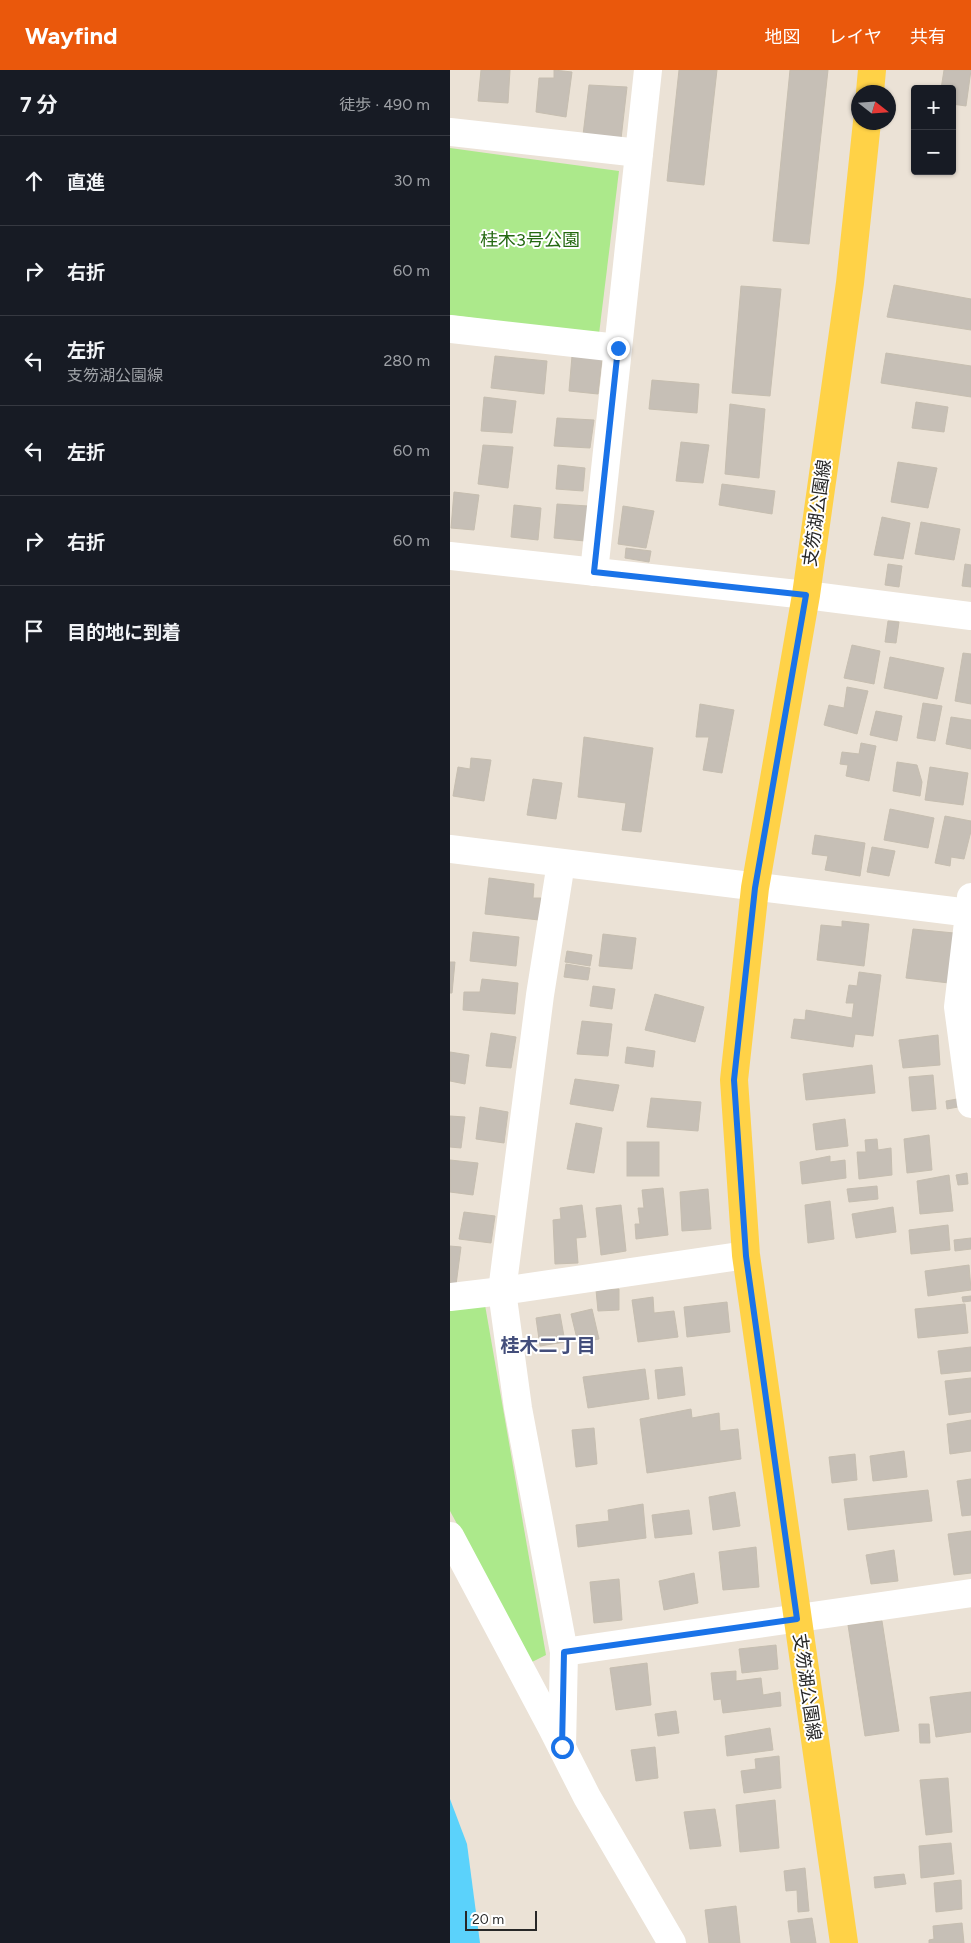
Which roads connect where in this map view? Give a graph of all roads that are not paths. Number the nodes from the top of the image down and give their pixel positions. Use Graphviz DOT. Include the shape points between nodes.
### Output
graph roads {
  1 [pos="648,70"];
  2 [pos="872,70"];
  3 [pos="871,85"];
  4 [pos="866,130"];
  5 [pos="450,132"];
  6 [pos="639,152"];
  7 [pos="450,329"];
  8 [pos="618,348"];
  9 [pos="450,556"];
  10 [pos="594,572"];
  11 [pos="806,595"];
  12 [pos="971,616"];
  13 [pos="450,849"];
  14 [pos="561,863"];
  15 [pos="755,888"];
  16 [pos="970,908"];
  17 [pos="971,1104"];
  18 [pos="746,1256"];
  19 [pos="502,1291"];
  20 [pos="450,1297"];
  21 [pos="450,1536"];
  22 [pos="971,1593"];
  23 [pos="797,1619"];
  24 [pos="564,1652"];
  25 [pos="562,1747"];
  26 [pos="672,1943"];
  27 [pos="844,1943"];
  1 -- 6 [label="street"];
  2 -- 3 [label="main road"];
  4 -- 11 [label="main road, 支笏湖公園線" via="850,283"];
  5 -- 6 [label="street"];
  6 -- 8 [label="street"];
  7 -- 8 [label="street"];
  8 -- 10 [label="street"];
  9 -- 10 [label="street"];
  10 -- 11 [label="street"];
  11 -- 12 [label="street"];
  11 -- 15 [label="main road, 支笏湖公園線"];
  13 -- 14 [label="street"];
  14 -- 15 [label="street"];
  14 -- 19 [label="street" via="540,995"];
  15 -- 16 [label="street"];
  15 -- 18 [label="main road, 支笏湖公園線" via="734,1080"];
  16 -- 17 [label="street" via="958,1007"];
  18 -- 19 [label="street"];
  18 -- 23 [label="main road, 支笏湖公園線"];
  19 -- 20 [label="street"];
  19 -- 24 [label="street" via="518,1408"];
  21 -- 25 [label="street"];
  22 -- 23 [label="street"];
  23 -- 24 [label="street"];
  23 -- 27 [label="main road, 支笏湖公園線"];
  24 -- 25 [label="street"];
  25 -- 26 [label="street" via="587,1797"];
}
